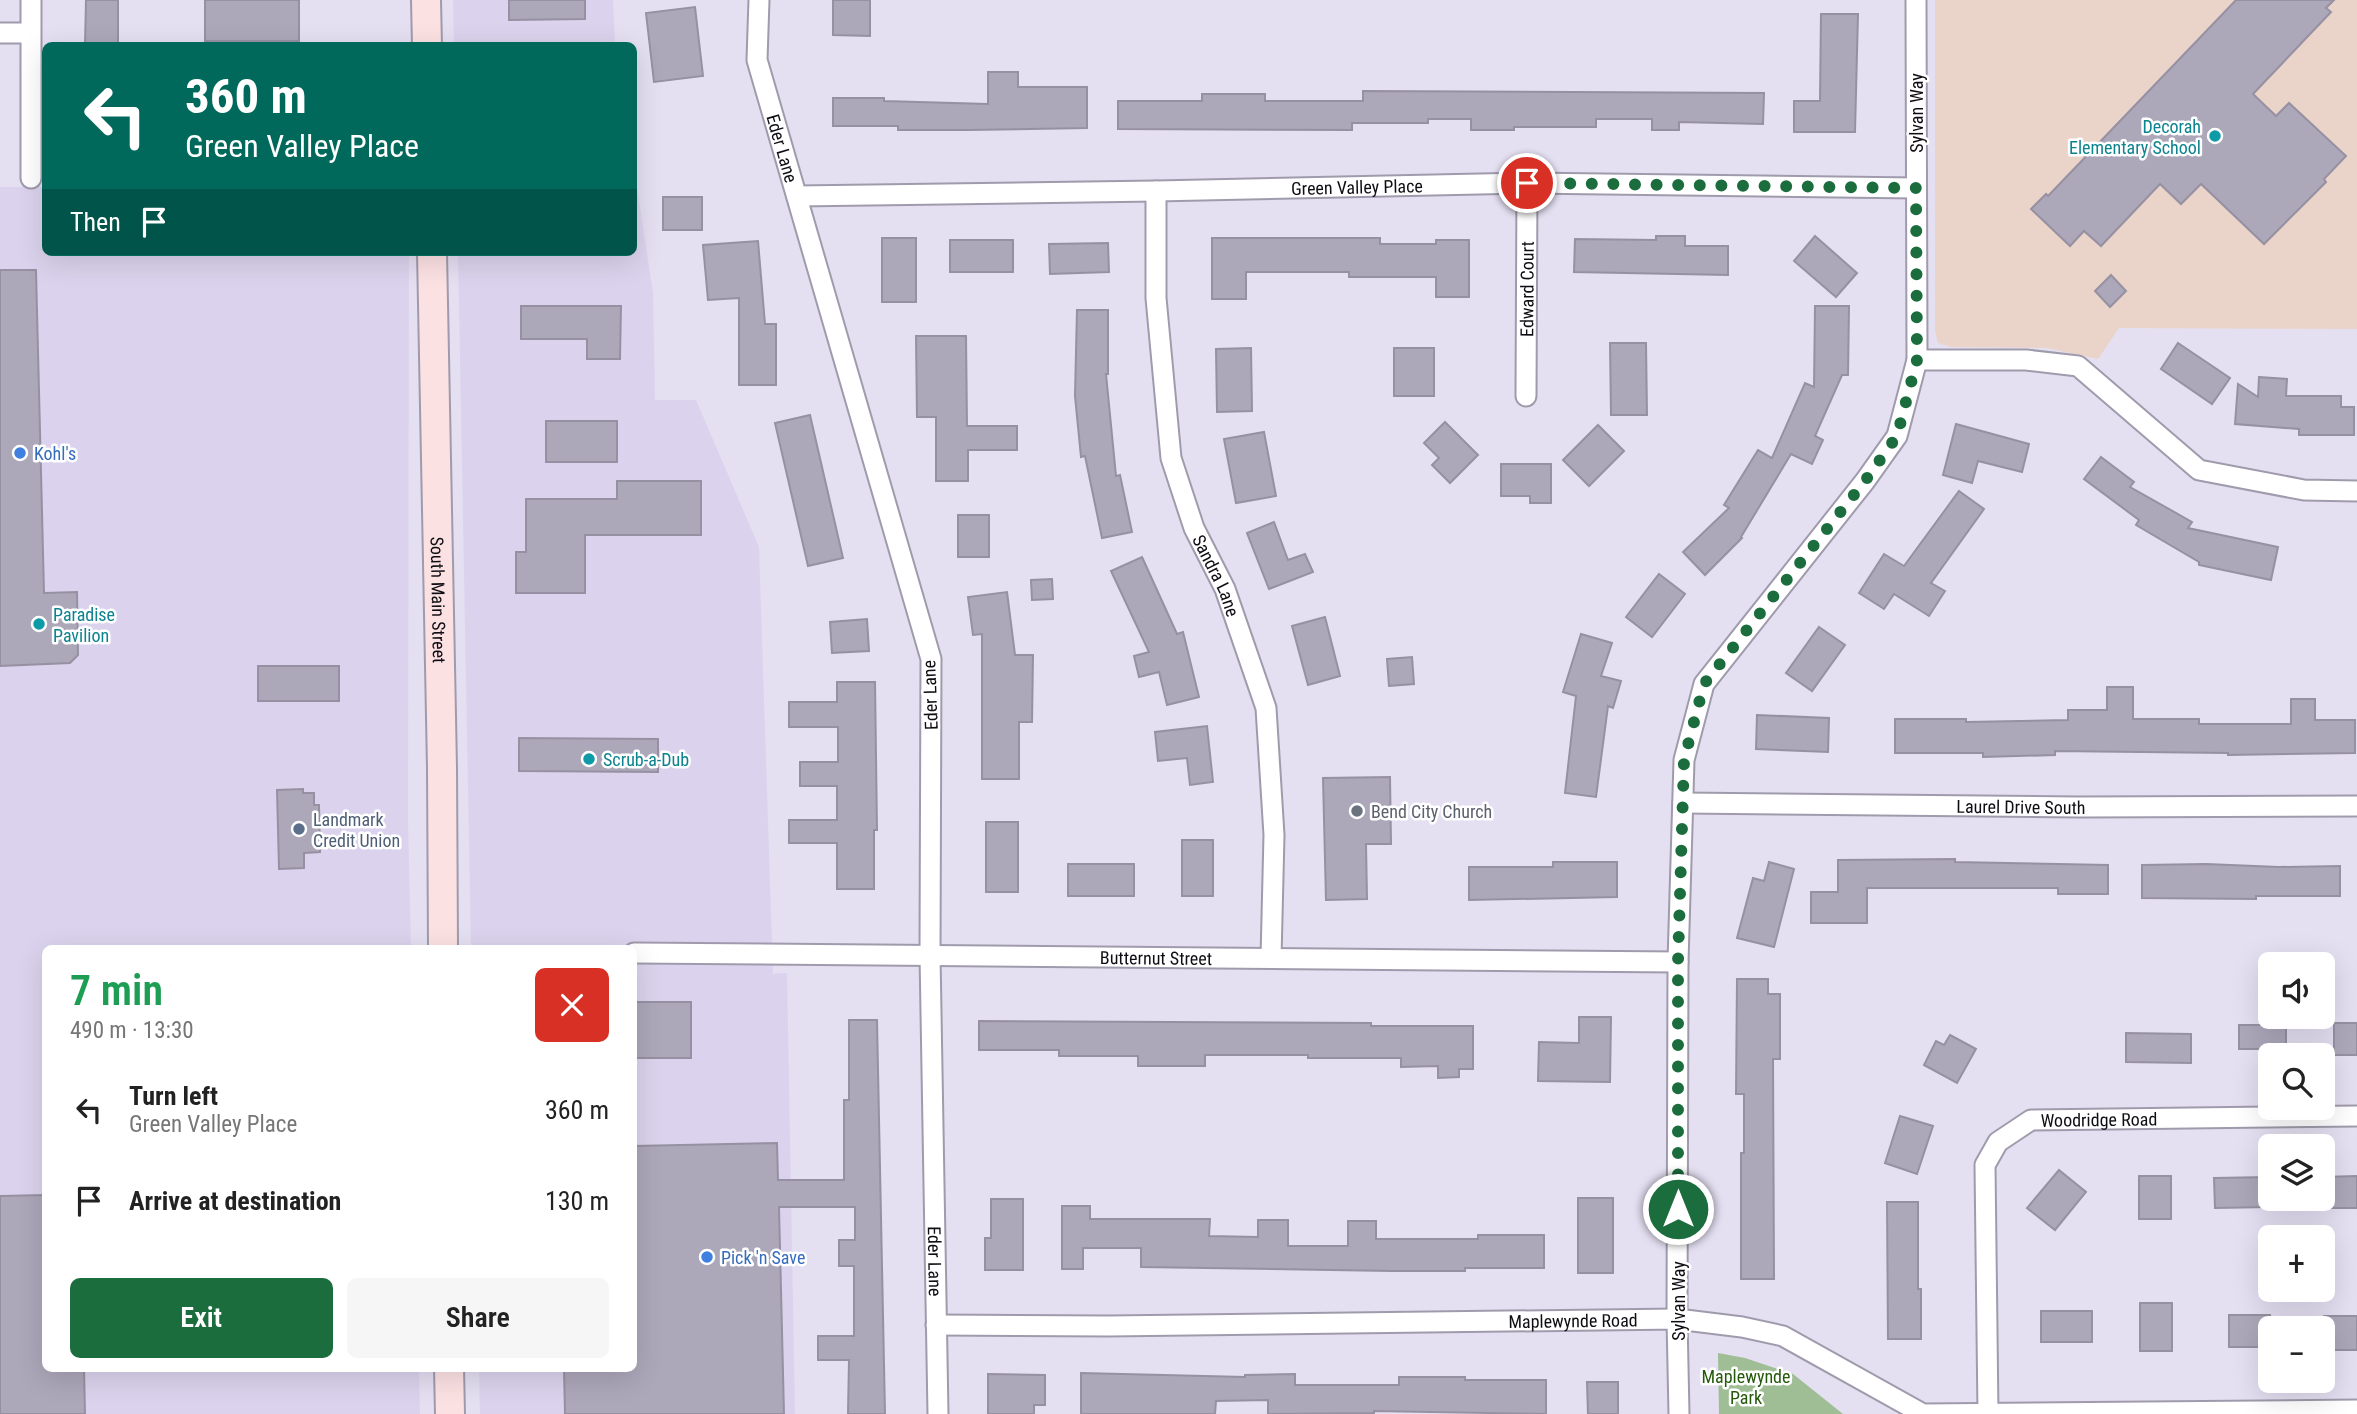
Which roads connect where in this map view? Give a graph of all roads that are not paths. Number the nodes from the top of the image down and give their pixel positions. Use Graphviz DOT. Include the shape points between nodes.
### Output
graph roads {
  1 [pos="31,0"];
  2 [pos="426,0"];
  3 [pos="759,0"];
  4 [pos="1916,0"];
  5 [pos="0,33"];
  6 [pos="30,33"];
  7 [pos="427,42"];
  8 [pos="30,178"];
  9 [pos="1527,183"];
  10 [pos="1916,188"];
  11 [pos="1156,191"];
  12 [pos="797,195"];
  13 [pos="432,256"];
  14 [pos="1917,360"];
  15 [pos="1525,396"];
  16 [pos="2357,491"];
  17 [pos="1683,803"];
  18 [pos="2357,806"];
  19 [pos="443,945"];
  20 [pos="637,953"];
  21 [pos="930,955"];
  22 [pos="1271,958"];
  23 [pos="1678,962"];
  24 [pos="2357,1116"];
  25 [pos="1677,1319"];
  26 [pos="936,1325"];
  27 [pos="449,1372"];
  28 [pos="2357,1410"];
  29 [pos="1988,1413"];
  30 [pos="2288,1413"];
  31 [pos="450,1414"];
  32 [pos="938,1414"];
  33 [pos="1679,1414"];
  1 -- 6 [label="street"];
  2 -- 7 [label="main road"];
  3 -- 12 [label="street, Eder Lane" via="757,60"];
  4 -- 10 [label="street, Sylvan Way"];
  5 -- 6 [label="street"];
  6 -- 8 [label="street"];
  9 -- 10 [label="street, Green Valley Place"];
  9 -- 11 [label="street, Green Valley Place"];
  9 -- 15 [label="street, Edward Court"];
  10 -- 14 [label="street, Sylvan Way"];
  11 -- 12 [label="street, Green Valley Place"];
  11 -- 22 [label="street, Sandra Lane" via="1156,298 1171,458 1194,528 1225,589 1266,708 1274,835"];
  12 -- 21 [label="street, Eder Lane" via="931,659"];
  13 -- 19 [label="main road, South Main Street"];
  14 -- 16 [label="street" via="2026,360 2078,366 2199,470 2304,490"];
  14 -- 17 [label="street, Sylvan Way" via="1897,436 1704,684 1684,760"];
  17 -- 18 [label="street, Laurel Drive South"];
  17 -- 23 [label="street, Sylvan Way"];
  20 -- 21 [label="street, Butternut Street"];
  21 -- 22 [label="street, Butternut Street"];
  21 -- 26 [label="street, Eder Lane"];
  22 -- 23 [label="street, Butternut Street"];
  23 -- 25 [label="street, Sylvan Way"];
  24 -- 29 [label="street, Woodridge Road" via="2031,1119 1998,1143 1985,1166"];
  25 -- 26 [label="street, Maplewynde Road"];
  25 -- 29 [label="street, Maplewynde Road" via="1783,1336 1923,1414"];
  25 -- 33 [label="street, Sylvan Way"];
  26 -- 32 [label="street, Eder Lane"];
  27 -- 31 [label="main road"];
  28 -- 30 [label="street, Maplewynde Road"];
  29 -- 30 [label="street, Maplewynde Road"];
}
